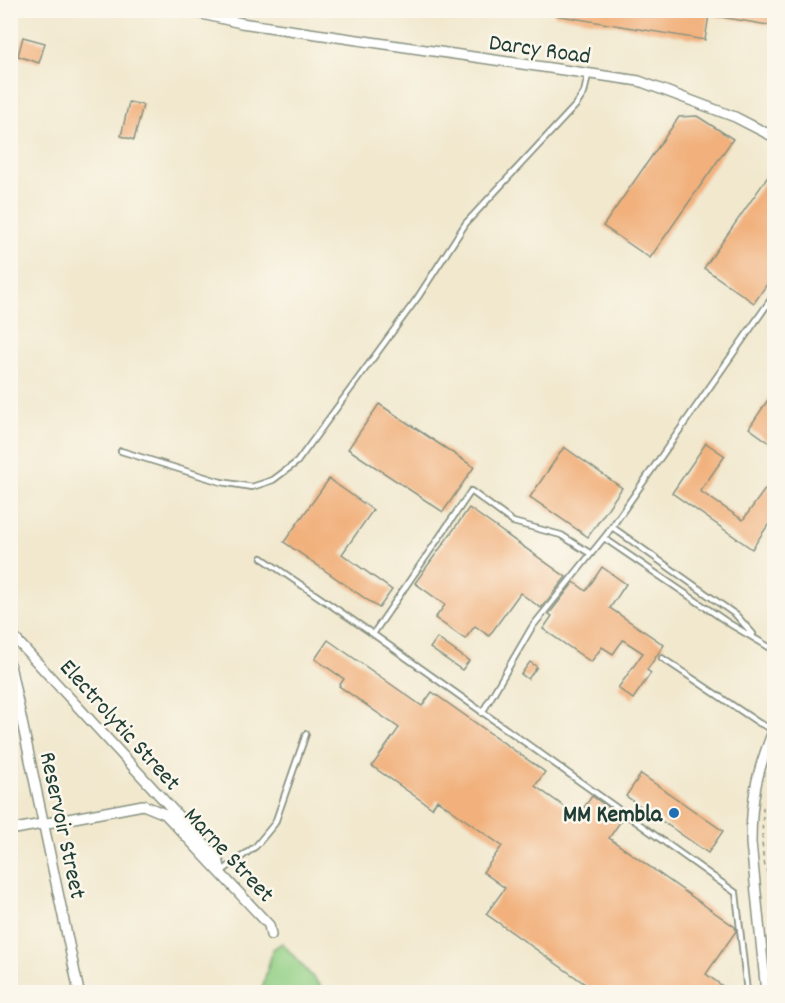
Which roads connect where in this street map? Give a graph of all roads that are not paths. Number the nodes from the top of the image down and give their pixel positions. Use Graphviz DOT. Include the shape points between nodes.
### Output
graph roads {
  1 [pos="185,10"];
  2 [pos="588,74"];
  3 [pos="774,137"];
  4 [pos="774,295"];
  5 [pos="121,451"];
  6 [pos="612,527"];
  7 [pos="604,538"];
  8 [pos="591,554"];
  9 [pos="262,558"];
  10 [pos="10,633"];
  11 [pos="373,634"];
  12 [pos="756,637"];
  13 [pos="774,650"];
  14 [pos="662,658"];
  15 [pos="10,665"];
  16 [pos="482,713"];
  17 [pos="774,730"];
  18 [pos="306,734"];
  19 [pos="44,823"];
  20 [pos="10,830"];
  21 [pos="221,872"];
  22 [pos="271,935"];
  23 [pos="79,993"];
  24 [pos="747,993"];
  25 [pos="766,993"];
  1 -- 2 [label="street, Darcy Road" via="241,23"];
  2 -- 3 [label="street, Darcy Road" via="651,85 735,117"];
  2 -- 5 [label="lane" via="585,93 466,223 418,297 297,462 273,480 252,487 221,482"];
  4 -- 6 [label="lane"];
  6 -- 7 [label="lane"];
  6 -- 12 [label="lane" via="736,615"];
  7 -- 8 [label="lane"];
  7 -- 12 [label="lane" via="730,624"];
  8 -- 11 [label="lane" via="561,535 513,522 471,491"];
  8 -- 16 [label="lane" via="531,627"];
  9 -- 11 [label="lane"];
  10 -- 21 [label="street, Electrolytic Street" via="218,859"];
  11 -- 16 [label="lane"];
  12 -- 13 [label="lane"];
  14 -- 17 [label="lane"];
  15 -- 19 [label="street, Reservoir Street"];
  16 -- 24 [label="lane" via="736,893"];
  17 -- 25 [label="street" via="757,776 751,818"];
  18 -- 21 [label="lane" via="275,823 256,846"];
  19 -- 20 [label="street, Marne Street"];
  19 -- 21 [label="street, Marne Street" via="143,804 165,814"];
  19 -- 23 [label="street, Reservoir Street"];
  21 -- 22 [label="street, Marne Street" via="268,925"];
}
